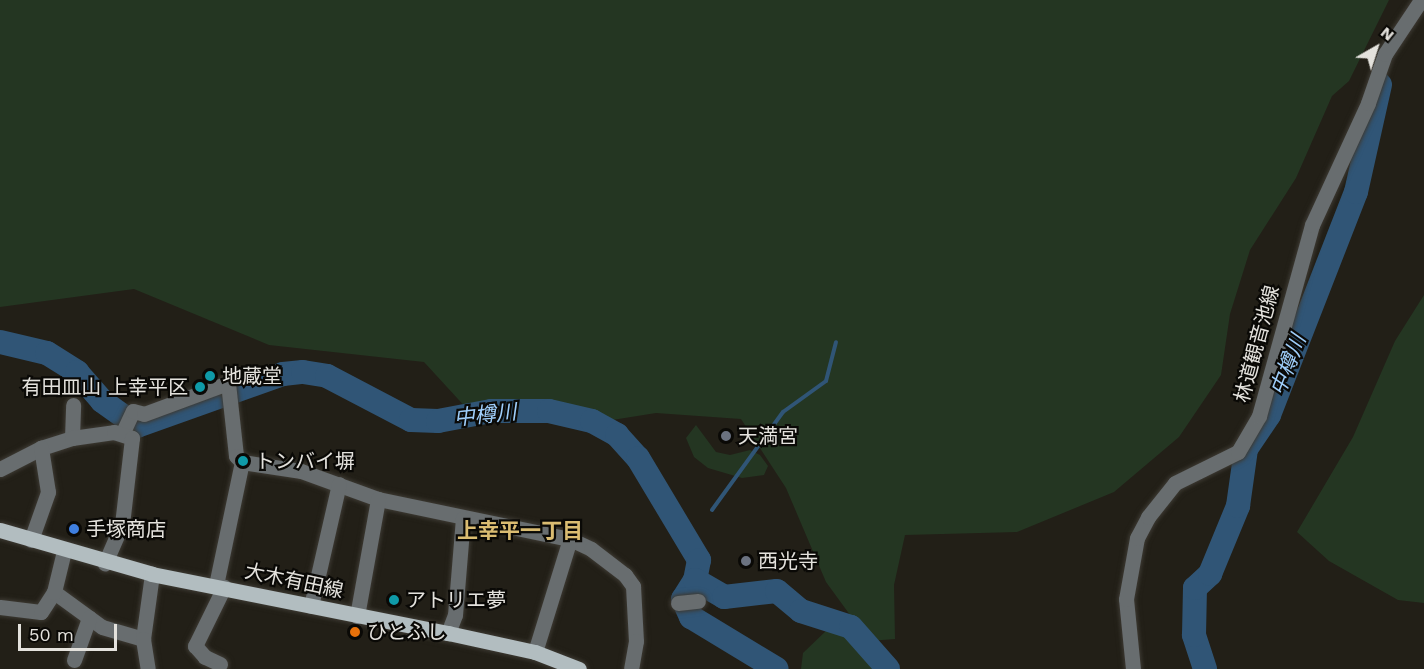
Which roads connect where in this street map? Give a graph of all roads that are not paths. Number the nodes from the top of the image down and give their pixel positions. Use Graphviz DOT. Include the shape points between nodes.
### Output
graph roads {
  1 [pos="1421,0"];
  2 [pos="73,405"];
  3 [pos="126,426"];
  4 [pos="72,438"];
  5 [pos="41,448"];
  6 [pos="242,462"];
  7 [pos="0,469"];
  8 [pos="339,484"];
  9 [pos="378,499"];
  10 [pos="463,518"];
  11 [pos="0,530"];
  12 [pos="570,539"];
  13 [pos="31,540"];
  14 [pos="64,551"];
  15 [pos="105,563"];
  16 [pos="152,574"];
  17 [pos="220,586"];
  18 [pos="54,592"];
  19 [pos="698,601"];
  20 [pos="678,603"];
  21 [pos="311,606"];
  22 [pos="0,607"];
  23 [pos="357,616"];
  24 [pos="89,618"];
  25 [pos="448,633"];
  26 [pos="143,639"];
  27 [pos="541,659"];
  28 [pos="74,660"];
  29 [pos="220,664"];
  30 [pos="148,669"];
  31 [pos="579,669"];
  32 [pos="630,669"];
  33 [pos="1133,669"];
  1 -- 33 [label="street, 林道観音池線" via="1385,54 1364,113 1312,225 1259,416 1238,452 1175,483 1137,538 1126,599"];
  2 -- 4 [label="street"];
  3 -- 4 [label="street"];
  3 -- 6 [label="street" via="133,411 144,414 229,384 236,456"];
  3 -- 15 [label="street" via="132,438 122,524"];
  4 -- 5 [label="street"];
  5 -- 7 [label="street"];
  5 -- 13 [label="street" via="48,492"];
  6 -- 8 [label="street" via="301,471"];
  6 -- 17 [label="street"];
  8 -- 9 [label="street"];
  8 -- 21 [label="street"];
  9 -- 10 [label="street"];
  9 -- 23 [label="street"];
  10 -- 12 [label="street" via="528,527"];
  10 -- 25 [label="street" via="455,615"];
  11 -- 13 [label="main road, 大木有田線"];
  12 -- 27 [label="street"];
  12 -- 32 [label="street" via="591,549 633,586 636,641"];
  13 -- 14 [label="main road, 大木有田線"];
  14 -- 15 [label="main road, 大木有田線"];
  14 -- 18 [label="street"];
  15 -- 16 [label="main road, 大木有田線"];
  16 -- 17 [label="main road, 大木有田線"];
  16 -- 26 [label="street"];
  17 -- 21 [label="main road, 大木有田線"];
  17 -- 29 [label="street" via="195,646 205,657"];
  18 -- 22 [label="street" via="41,612"];
  18 -- 24 [label="street"];
  19 -- 20 [label="street"];
  21 -- 23 [label="main road, 大木有田線"];
  23 -- 25 [label="main road, 大木有田線"];
  24 -- 26 [label="street" via="122,635"];
  24 -- 28 [label="street"];
  25 -- 27 [label="main road, 大木有田線"];
  26 -- 30 [label="street"];
  27 -- 31 [label="main road, 大木有田線"];
}
